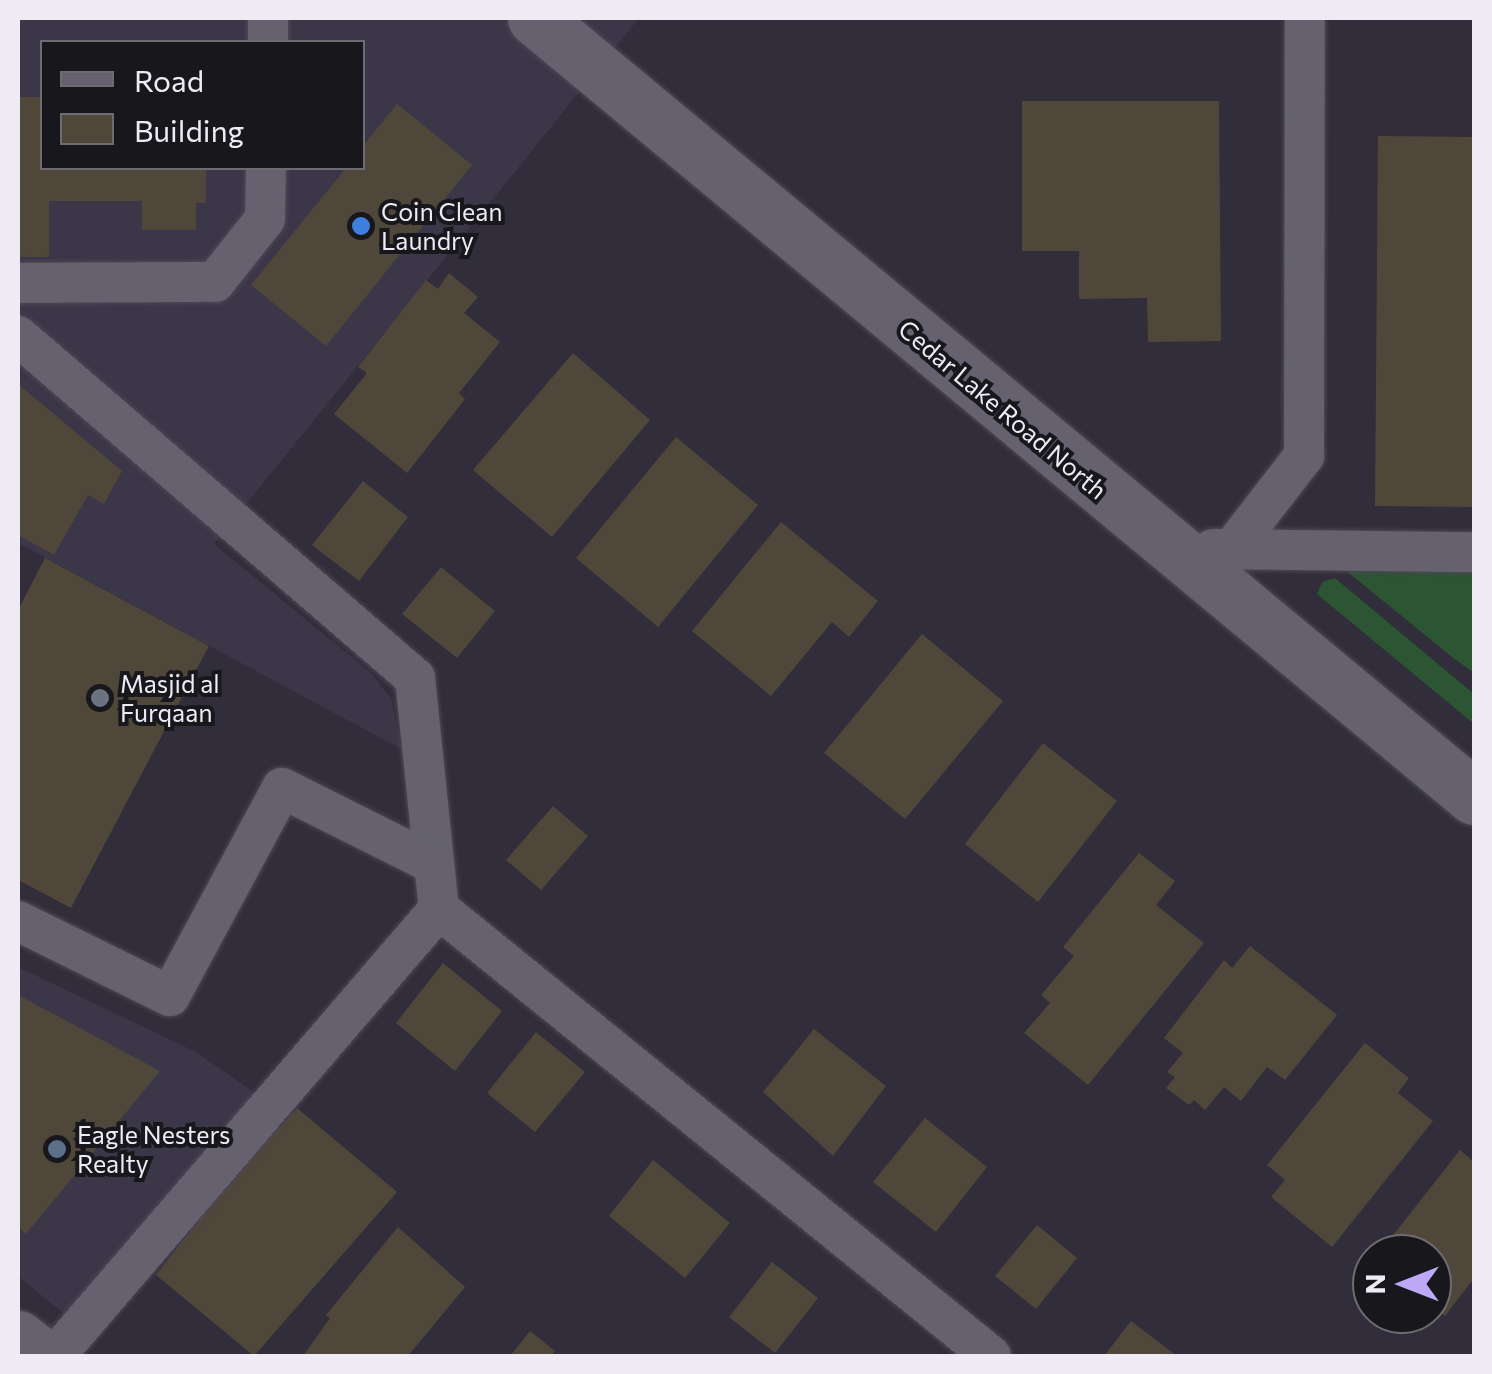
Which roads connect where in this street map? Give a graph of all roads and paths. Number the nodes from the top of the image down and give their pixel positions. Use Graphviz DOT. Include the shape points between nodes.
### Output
graph roads {
  1 [pos="535,18"];
  2 [pos="1306,18"];
  3 [pos="266,170"];
  4 [pos="18,283"];
  5 [pos="18,336"];
  6 [pos="1169,548"];
  7 [pos="1232,550"];
  8 [pos="1474,552"];
  9 [pos="1474,797"];
  10 [pos="434,864"];
  11 [pos="439,909"];
  12 [pos="18,921"];
  13 [pos="18,1338"];
  14 [pos="41,1356"];
  15 [pos="56,1356"];
  16 [pos="991,1356"];
  1 -- 6 [label="street, Cedar Lake Road North"];
  2 -- 7 [label="lane" via="1304,456"];
  3 -- 4 [label="lane" via="265,220 214,282"];
  5 -- 10 [label="lane" via="415,678"];
  6 -- 7 [label="lane"];
  6 -- 9 [label="street, Cedar Lake Road North"];
  7 -- 8 [label="lane"];
  10 -- 11 [label="lane"];
  10 -- 12 [label="lane" via="282,788 170,996"];
  11 -- 15 [label="lane"];
  11 -- 16 [label="lane"];
  13 -- 14 [label="street"];
}
